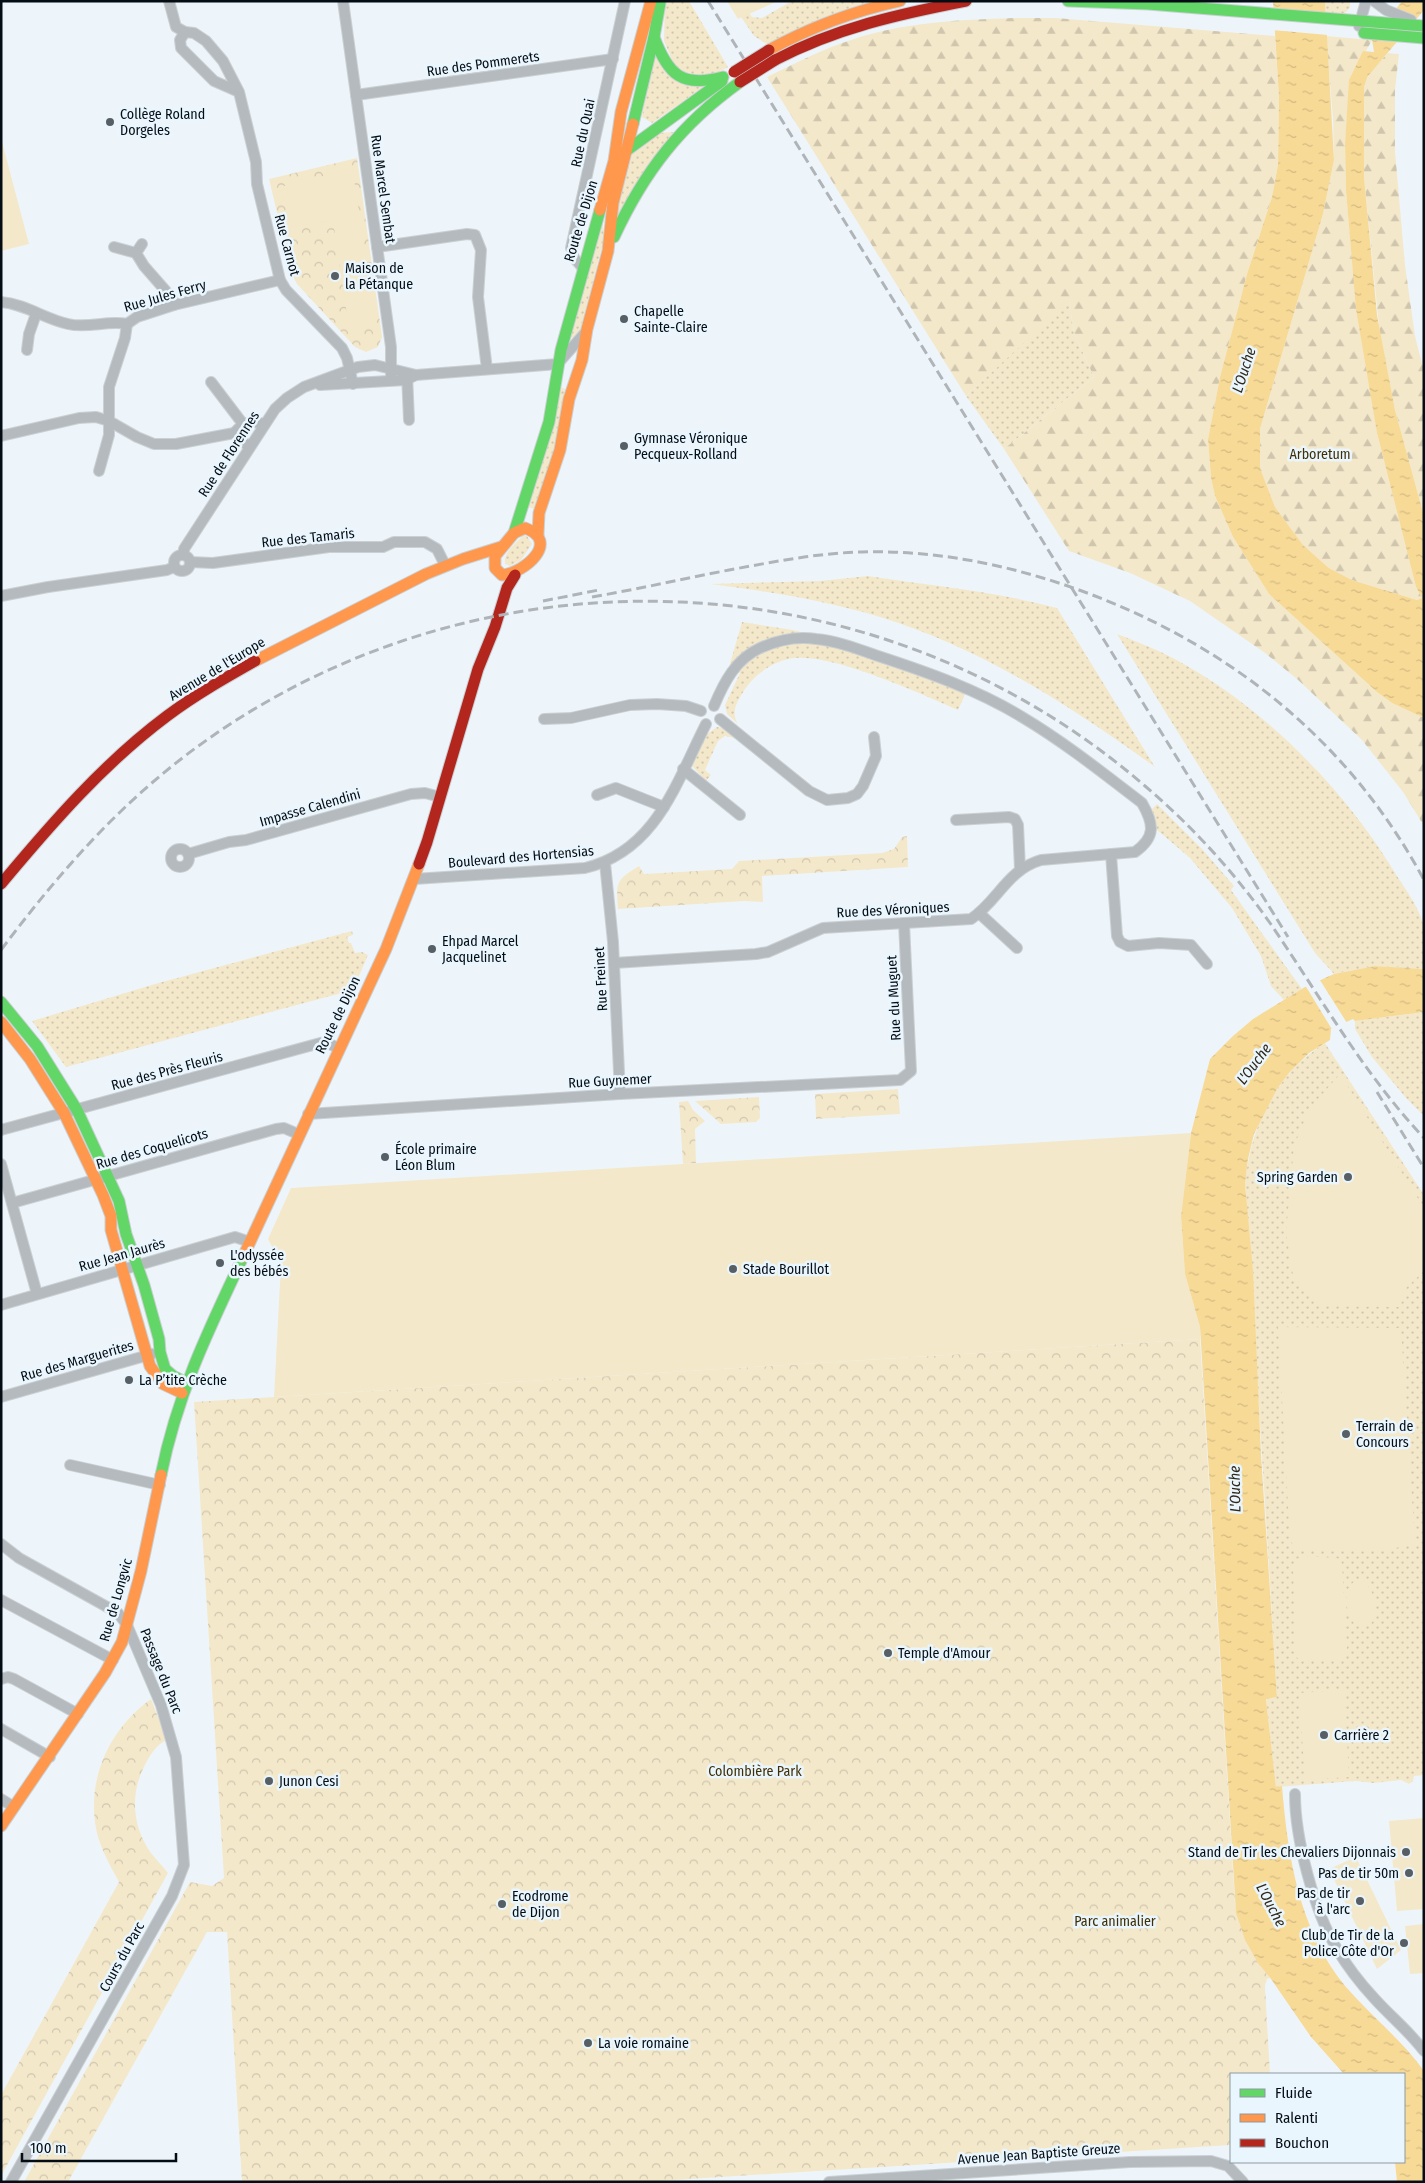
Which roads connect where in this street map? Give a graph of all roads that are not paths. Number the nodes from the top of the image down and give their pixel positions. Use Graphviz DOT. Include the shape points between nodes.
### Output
graph roads {
  1 [pos="169,1"];
  2 [pos="343,1"];
  3 [pos="625,1"];
  4 [pos="651,1"];
  5 [pos="660,1"];
  6 [pos="900,1"];
  7 [pos="966,1"];
  8 [pos="1068,1"];
  9 [pos="1366,1"];
  10 [pos="1374,1"];
  11 [pos="1421,25"];
  12 [pos="1359,27"];
  13 [pos="185,32"];
  14 [pos="654,37"];
  15 [pos="1424,38"];
  16 [pos="613,59"];
  17 [pos="734,72"];
  18 [pos="628,86"];
  19 [pos="238,92"];
  20 [pos="356,95"];
  21 [pos="635,114"];
  22 [pos="692,120"];
  23 [pos="656,129"];
  24 [pos="626,150"];
  25 [pos="614,160"];
  26 [pos="142,244"];
  27 [pos="114,247"];
  28 [pos="377,247"];
  29 [pos="608,251"];
  30 [pos="136,253"];
  31 [pos="582,268"];
  32 [pos="280,280"];
  33 [pos="1,302"];
  34 [pos="174,305"];
  35 [pos="36,314"];
  36 [pos="127,324"];
  37 [pos="587,329"];
  38 [pos="27,350"];
  39 [pos="558,364"];
  40 [pos="391,368"];
  41 [pos="487,369"];
  42 [pos="350,371"];
  43 [pos="410,376"];
  44 [pos="391,380"];
  45 [pos="210,382"];
  46 [pos="353,384"];
  47 [pos="314,385"];
  48 [pos="569,399"];
  49 [pos="409,420"];
  50 [pos="109,421"];
  51 [pos="243,424"];
  52 [pos="265,424"];
  53 [pos="234,433"];
  54 [pos="1,436"];
  55 [pos="249,447"];
  56 [pos="99,471"];
  57 [pos="514,533"];
  58 [pos="538,534"];
  59 [pos="501,547"];
  60 [pos="467,558"];
  61 [pos="187,559"];
  62 [pos="445,565"];
  63 [pos="496,569"];
  64 [pos="515,575"];
  65 [pos="1,596"];
  66 [pos="485,649"];
  67 [pos="714,706"];
  68 [pos="701,711"];
  69 [pos="544,719"];
  70 [pos="720,719"];
  71 [pos="706,724"];
  72 [pos="874,737"];
  73 [pos="684,769"];
  74 [pos="597,795"];
  75 [pos="440,797"];
  76 [pos="664,806"];
  77 [pos="740,815"];
  78 [pos="956,820"];
  79 [pos="188,854"];
  80 [pos="1111,854"];
  81 [pos="605,864"];
  82 [pos="1020,869"];
  83 [pos="414,879"];
  84 [pos="1,884"];
  85 [pos="979,913"];
  86 [pos="904,923"];
  87 [pos="1017,948"];
  88 [pos="614,963"];
  89 [pos="1207,964"];
  90 [pos="1,1002"];
  91 [pos="1,1022"];
  92 [pos="339,1048"];
  93 [pos="911,1071"];
  94 [pos="620,1094"];
  95 [pos="77,1110"];
  96 [pos="64,1113"];
  97 [pos="308,1114"];
  98 [pos="1,1130"];
  99 [pos="298,1134"];
  100 [pos="1,1164"];
  101 [pos="108,1176"];
  102 [pos="96,1179"];
  103 [pos="12,1203"];
  104 [pos="250,1242"];
  105 [pos="138,1265"];
  106 [pos="122,1270"];
  107 [pos="37,1294"];
  108 [pos="1,1304"];
  109 [pos="160,1352"];
  110 [pos="146,1356"];
  111 [pos="184,1388"];
  112 [pos="1,1397"];
  113 [pos="70,1465"];
  114 [pos="160,1485"];
  115 [pos="1,1544"];
  116 [pos="1,1600"];
  117 [pos="128,1625"];
  118 [pos="113,1660"];
  119 [pos="1,1679"];
  120 [pos="78,1714"];
  121 [pos="168,1727"];
  122 [pos="1,1729"];
  123 [pos="50,1756"];
  124 [pos="1295,1794"];
  125 [pos="1,1799"];
  126 [pos="14,1807"];
  127 [pos="1,1826"];
  128 [pos="1424,2051"];
  129 [pos="11,2182"];
  130 [pos="829,2182"];
  131 [pos="1243,2182"];
  1 -- 13 [label="street" via="176,26"];
  2 -- 20 [label="street, Rue Marcel Sembat"];
  3 -- 16 [label="street, Rue du Quai"];
  4 -- 18 [label="main road, Route de Dijon"];
  5 -- 14 [label="main road, Route de Dijon"];
  6 -- 17 [label="main road, bridge" via="830,20 793,36"];
  7 -- 22 [label="main road, bridge" via="900,13 815,40 740,82"];
  8 -- 12 [label="main road" via="1148,4 1267,20"];
  9 -- 12 [label="street"];
  10 -- 11 [label="street" via="1386,10"];
  11 -- 12 [label="main road"];
  12 -- 15 [label="main road"];
  13 -- 19 [label="street, Rue Carnot" via="194,33 206,41 223,61"];
  13 -- 19 [label="street" via="180,40 181,48 214,81"];
  14 -- 17 [label="main road" via="663,62 682,78 708,82"];
  14 -- 21 [label="main road, Route de Dijon"];
  16 -- 20 [label="street, Rue des Pommerets"];
  16 -- 31 [label="street, Rue du Quai" via="572,248 574,258"];
  17 -- 23 [label="main road"];
  18 -- 21 [label="main road, Route de Dijon"];
  18 -- 25 [label="main road, Route de Dijon"];
  19 -- 32 [label="street, Rue Carnot"];
  20 -- 28 [label="street, Rue Marcel Sembat"];
  21 -- 23 [label="main road" via="648,127"];
  21 -- 24 [label="main road, Route de Dijon"];
  22 -- 23 [label="main road"];
  22 -- 29 [label="main road" via="649,171"];
  23 -- 24 [label="main road"];
  24 -- 25 [label="main road"];
  24 -- 29 [label="main road, Route de Dijon" via="613,203"];
  25 -- 31 [label="main road, Route de Dijon"];
  26 -- 30 [label="street"];
  27 -- 30 [label="street"];
  28 -- 40 [label="street, Rue Marcel Sembat"];
  28 -- 41 [label="street" via="476,235 482,250 478,297"];
  29 -- 37 [label="main road, Route de Dijon"];
  30 -- 34 [label="street" via="172,298"];
  31 -- 39 [label="main road, Route de Dijon"];
  32 -- 34 [label="street, Rue Jules Ferry"];
  32 -- 42 [label="street, Rue Carnot" via="342,348"];
  33 -- 35 [label="street, Rue Jules Ferry" via="23,306"];
  34 -- 36 [label="street, Rue Jules Ferry" via="137,317"];
  35 -- 36 [label="street, Rue Jules Ferry" via="70,325"];
  35 -- 38 [label="street"];
  36 -- 50 [label="street" via="109,387"];
  37 -- 39 [label="street, Route de Dijon"];
  37 -- 48 [label="main road, Route de Dijon" via="582,360"];
  39 -- 41 [label="street, Rue de Florennes"];
  39 -- 48 [label="street" via="567,383"];
  39 -- 57 [label="main road, Route de Dijon" via="549,422"];
  40 -- 42 [label="street, Rue de Florennes" via="375,365"];
  40 -- 43 [label="street, Rue de Florennes"];
  40 -- 44 [label="street, Rue Marcel Sembat"];
  41 -- 43 [label="street, Rue de Florennes"];
  42 -- 46 [label="street, Rue Carnot"];
  42 -- 47 [label="street, Rue de Florennes"];
  43 -- 44 [label="street, Rue de Florennes"];
  43 -- 49 [label="street"];
  44 -- 46 [label="street, Rue de Florennes"];
  45 -- 51 [label="street"];
  46 -- 47 [label="street, Rue de Florennes"];
  47 -- 52 [label="street, Rue de Florennes" via="287,398"];
  48 -- 58 [label="main road, Route de Dijon" via="560,450 539,514"];
  50 -- 53 [label="street" via="154,444 176,444"];
  50 -- 54 [label="street" via="96,417 79,418"];
  50 -- 56 [label="street" via="109,434"];
  51 -- 52 [label="street"];
  51 -- 53 [label="street"];
  52 -- 55 [label="street, Rue de Florennes"];
  53 -- 55 [label="street"];
  55 -- 61 [label="street, Rue de Florennes" via="184,549"];
  57 -- 58 [label="main road" via="525,528"];
  57 -- 59 [label="main road"];
  58 -- 64 [label="main road" via="541,542 538,552"];
  59 -- 60 [label="main road, Avenue de l'Europe"];
  59 -- 63 [label="main road" via="495,556"];
  60 -- 62 [label="main road, Avenue de l'Europe"];
  60 -- 63 [label="main road"];
  61 -- 62 [label="street, Rue des Tamaris" via="213,563 329,547 383,547 394,542 425,542 437,549"];
  61 -- 65 [label="street, Rue de Florennes" via="176,556 174,567 167,570"];
  62 -- 84 [label="main road, Avenue de l'Europe" via="241,669 194,697 130,746 82,790"];
  63 -- 64 [label="main road" via="502,575"];
  63 -- 66 [label="main road, Route de Dijon" via="494,592 485,624"];
  64 -- 66 [label="main road, Route de Dijon" via="507,588"];
  66 -- 75 [label="main road, Route de Dijon"];
  67 -- 68 [label="street" via="706,706"];
  67 -- 70 [label="street" via="720,713"];
  67 -- 80 [label="street" via="726,679 747,656 759,648 788,639 816,639 848,646 929,673 1020,716 1142,803 1150,817 1152,830 1145,845 1135,852"];
  68 -- 69 [label="street" via="686,706 630,705 571,718"];
  68 -- 71 [label="street" via="701,719"];
  70 -- 71 [label="street" via="712,725"];
  70 -- 72 [label="street" via="809,791 827,800 848,798 863,786 876,756"];
  71 -- 73 [label="street, Boulevard des Hortensias"];
  73 -- 76 [label="street, Boulevard des Hortensias"];
  73 -- 77 [label="street"];
  74 -- 76 [label="street" via="616,788"];
  75 -- 79 [label="street, Impasse Calendini" via="411,794"];
  75 -- 83 [label="main road, Route de Dijon"];
  76 -- 81 [label="street, Boulevard des Hortensias" via="646,834"];
  78 -- 82 [label="street" via="1015,819"];
  80 -- 82 [label="street" via="1042,860"];
  80 -- 89 [label="street" via="1120,942 1128,946 1159,943 1191,945"];
  81 -- 83 [label="street, Boulevard des Hortensias"];
  81 -- 88 [label="street, Rue Freinet"];
  82 -- 85 [label="street"];
  83 -- 92 [label="main road, Route de Dijon" via="386,949"];
  85 -- 86 [label="street, Rue des Véroniques" via="971,919"];
  85 -- 87 [label="street"];
  86 -- 88 [label="street, Rue des Véroniques" via="823,928 756,954"];
  86 -- 93 [label="street, Rue du Muguet"];
  88 -- 94 [label="street, Rue Freinet"];
  90 -- 95 [label="main road" via="37,1046"];
  91 -- 96 [label="main road" via="30,1059"];
  92 -- 95 [label="street, Rue des Près Fleuris" via="324,1042"];
  92 -- 97 [label="main road, Route de Dijon"];
  93 -- 94 [label="street, Rue Guynemer" via="900,1080"];
  94 -- 97 [label="street, Rue Guynemer"];
  95 -- 96 [label="street, Rue des Près Fleuris"];
  95 -- 101 [label="main road"];
  96 -- 98 [label="street, Rue des Près Fleuris"];
  96 -- 102 [label="main road"];
  97 -- 99 [label="main road, Route de Dijon"];
  99 -- 101 [label="street, Rue des Coquelicots" via="284,1128 276,1129"];
  99 -- 104 [label="main road, Route de Dijon"];
  100 -- 103 [label="street"];
  101 -- 102 [label="street, Rue des Coquelicots"];
  101 -- 105 [label="main road"];
  102 -- 103 [label="street, Rue des Coquelicots"];
  102 -- 106 [label="main road" via="111,1216 110,1228"];
  103 -- 107 [label="street"];
  104 -- 105 [label="street, Rue Jean Jaurès" via="235,1237"];
  104 -- 111 [label="main road, Route de Dijon"];
  105 -- 106 [label="street, Rue Jean Jaurès"];
  105 -- 109 [label="main road" via="160,1339"];
  106 -- 107 [label="street, Rue Jean Jaurès"];
  106 -- 110 [label="main road"];
  107 -- 108 [label="street, Rue Jean Jaurès"];
  109 -- 110 [label="street, Rue des Marguerites"];
  109 -- 111 [label="main road" via="165,1369"];
  110 -- 111 [label="main road" via="160,1381"];
  110 -- 112 [label="street, Rue des Marguerites"];
  111 -- 114 [label="main road, Rue de Longvic" via="168,1439"];
  113 -- 114 [label="street"];
  114 -- 117 [label="main road, Rue de Longvic"];
  115 -- 117 [label="street" via="19,1558 118,1613"];
  116 -- 118 [label="street"];
  117 -- 118 [label="main road, Rue de Longvic"];
  117 -- 121 [label="street, Passage du Parc"];
  118 -- 120 [label="main road, Rue de Longvic"];
  119 -- 120 [label="street" via="14,1679"];
  120 -- 123 [label="main road, Rue de Longvic"];
  121 -- 129 [label="street, Cours du Parc" via="176,1757 184,1864 172,1896"];
  122 -- 123 [label="street"];
  123 -- 126 [label="main road, Rue de Longvic"];
  124 -- 128 [label="street" via="1295,1810 1313,1890 1337,1949 1374,1998"];
  125 -- 126 [label="street"];
  126 -- 127 [label="main road, Rue de Longvic"];
  130 -- 131 [label="street, Avenue Jean Baptiste Greuze" via="1130,2162 1211,2161 1228,2166"];
}
